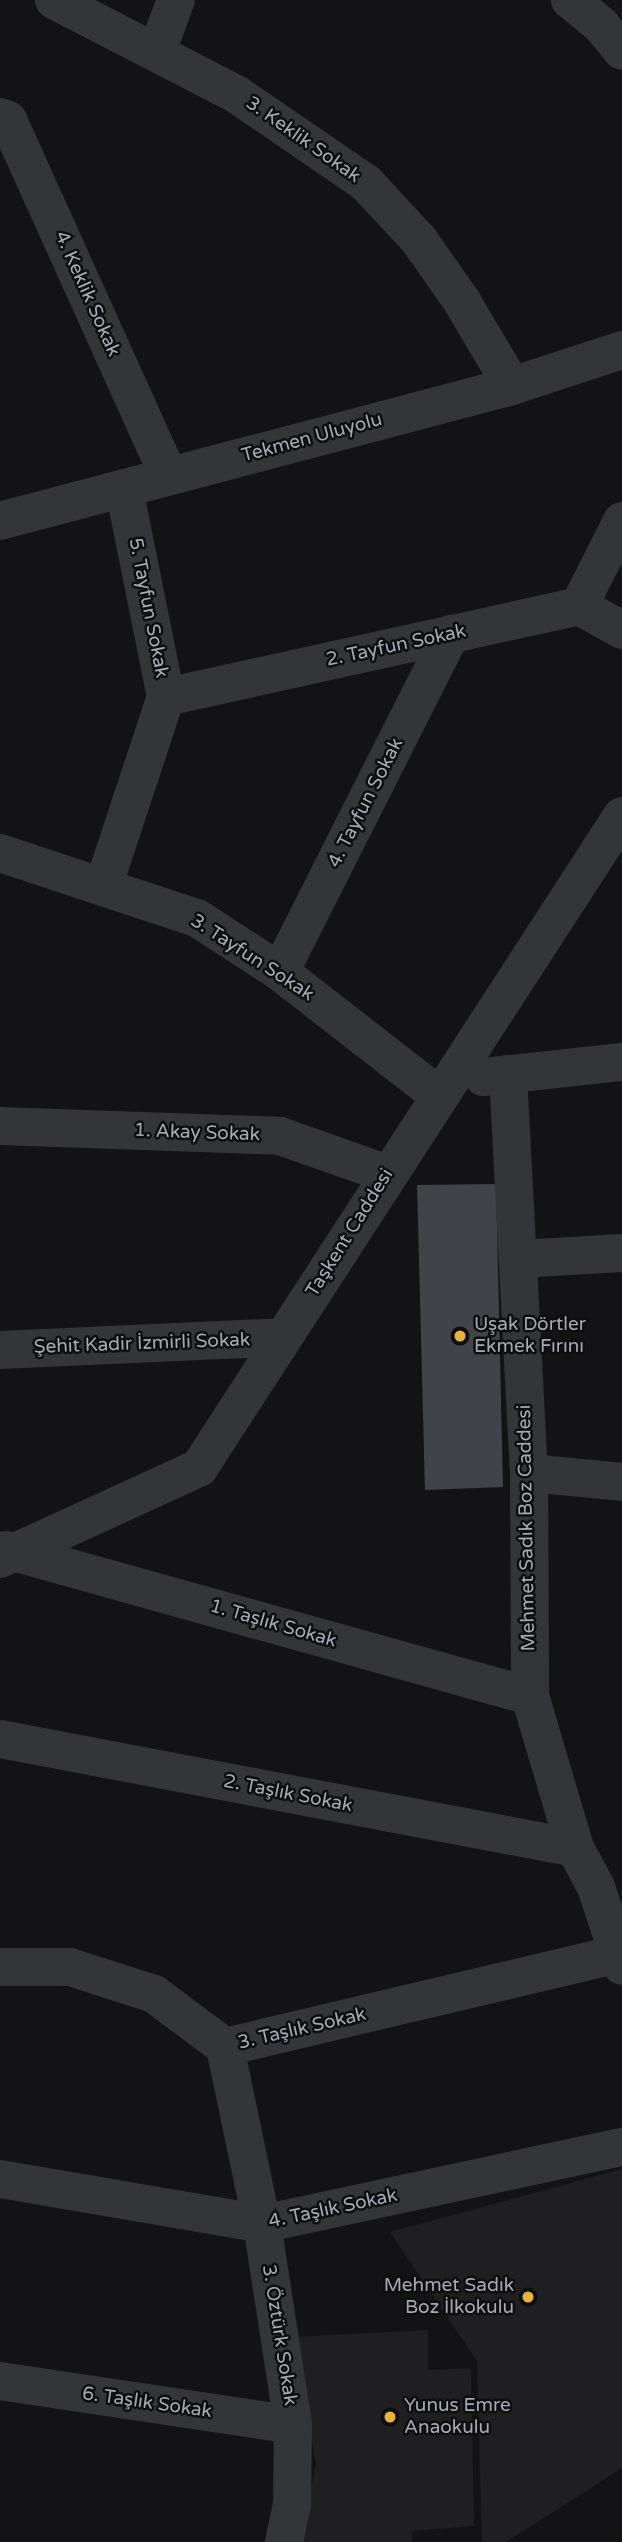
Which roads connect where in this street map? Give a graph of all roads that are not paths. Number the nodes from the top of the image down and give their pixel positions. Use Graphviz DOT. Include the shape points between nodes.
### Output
graph roads {
  1 [pos="54,0"];
  2 [pos="176,0"];
  3 [pos="570,0"];
  4 [pos="157,51"];
  5 [pos="622,51"];
  6 [pos="0,117"];
  7 [pos="622,349"];
  8 [pos="512,386"];
  9 [pos="169,476"];
  10 [pos="124,488"];
  11 [pos="0,521"];
  12 [pos="622,521"];
  13 [pos="579,606"];
  14 [pos="622,630"];
  15 [pos="451,634"];
  16 [pos="166,697"];
  17 [pos="622,816"];
  18 [pos="0,853"];
  19 [pos="103,887"];
  20 [pos="281,972"];
  21 [pos="622,1062"];
  22 [pos="509,1074"];
  23 [pos="444,1088"];
  24 [pos="0,1126"];
  25 [pos="388,1174"];
  26 [pos="622,1253"];
  27 [pos="519,1259"];
  28 [pos="284,1338"];
  29 [pos="0,1350"];
  30 [pos="529,1473"];
  31 [pos="622,1482"];
  32 [pos="5,1553"];
  33 [pos="530,1696"];
  34 [pos="0,1739"];
  35 [pos="575,1848"];
  36 [pos="609,1886"];
  37 [pos="620,1960"];
  38 [pos="0,1966"];
  39 [pos="225,2047"];
  40 [pos="622,2147"];
  41 [pos="0,2179"];
  42 [pos="262,2224"];
  43 [pos="0,2381"];
  44 [pos="293,2425"];
  45 [pos="284,2542"];
  1 -- 4 [label="street, 3. Keklik Sokak"];
  2 -- 4 [label="street"];
  3 -- 5 [label="street" via="601,25"];
  4 -- 8 [label="street, 3. Keklik Sokak" via="268,114 366,183 419,240"];
  6 -- 9 [label="street, 4. Keklik Sokak" via="8,120"];
  7 -- 8 [label="street, Tekmen Uluyolu"];
  8 -- 9 [label="street, Tekmen Uluyolu"];
  9 -- 10 [label="street, Tekmen Uluyolu"];
  10 -- 11 [label="street, Tekmen Uluyolu"];
  10 -- 16 [label="street, 5. Tayfun Sokak"];
  12 -- 13 [label="street"];
  13 -- 14 [label="street"];
  13 -- 15 [label="street, 2. Tayfun Sokak"];
  15 -- 16 [label="street, 2. Tayfun Sokak"];
  15 -- 20 [label="street, 4. Tayfun Sokak"];
  16 -- 19 [label="street, 5. Tayfun Sokak"];
  17 -- 23 [label="street, Taşkent Caddesi"];
  18 -- 19 [label="street, 3. Tayfun Sokak"];
  19 -- 20 [label="street, 3. Tayfun Sokak" via="197,918"];
  20 -- 23 [label="street, 3. Tayfun Sokak"];
  21 -- 22 [label="street"];
  22 -- 23 [label="street"];
  22 -- 27 [label="street, Mehmet Sadık Boz Caddesi"];
  23 -- 25 [label="street, Taşkent Caddesi"];
  24 -- 25 [label="street, 1. Akay Sokak" via="279,1136"];
  25 -- 28 [label="street, Taşkent Caddesi"];
  26 -- 27 [label="street"];
  27 -- 30 [label="street, Mehmet Sadık Boz Caddesi"];
  28 -- 29 [label="street, Şehit Kadir İzmirli Sokak"];
  28 -- 32 [label="street, Taşkent Caddesi" via="199,1468"];
  30 -- 31 [label="street"];
  30 -- 33 [label="street, Mehmet Sadık Boz Caddesi"];
  32 -- 33 [label="street, 1. Taşlık Sokak"];
  33 -- 35 [label="street, Mehmet Sadık Boz Caddesi"];
  34 -- 35 [label="street, 2. Taşlık Sokak"];
  35 -- 36 [label="street, Mehmet Sadık Boz Caddesi"];
  36 -- 37 [label="street, Mehmet Sadık Boz Caddesi"];
  37 -- 39 [label="street, 3. Taşlık Sokak"];
  38 -- 39 [label="street, 3. Taşlık Sokak" via="70,1967 153,1994"];
  39 -- 42 [label="street, 3. Öztürk Sokak"];
  40 -- 42 [label="street, 4. Taşlık Sokak"];
  41 -- 42 [label="street, 4. Taşlık Sokak"];
  42 -- 44 [label="street, 3. Öztürk Sokak"];
  43 -- 44 [label="street, 6. Taşlık Sokak"];
  44 -- 45 [label="street, 3. Öztürk Sokak" via="292,2504"];
}
